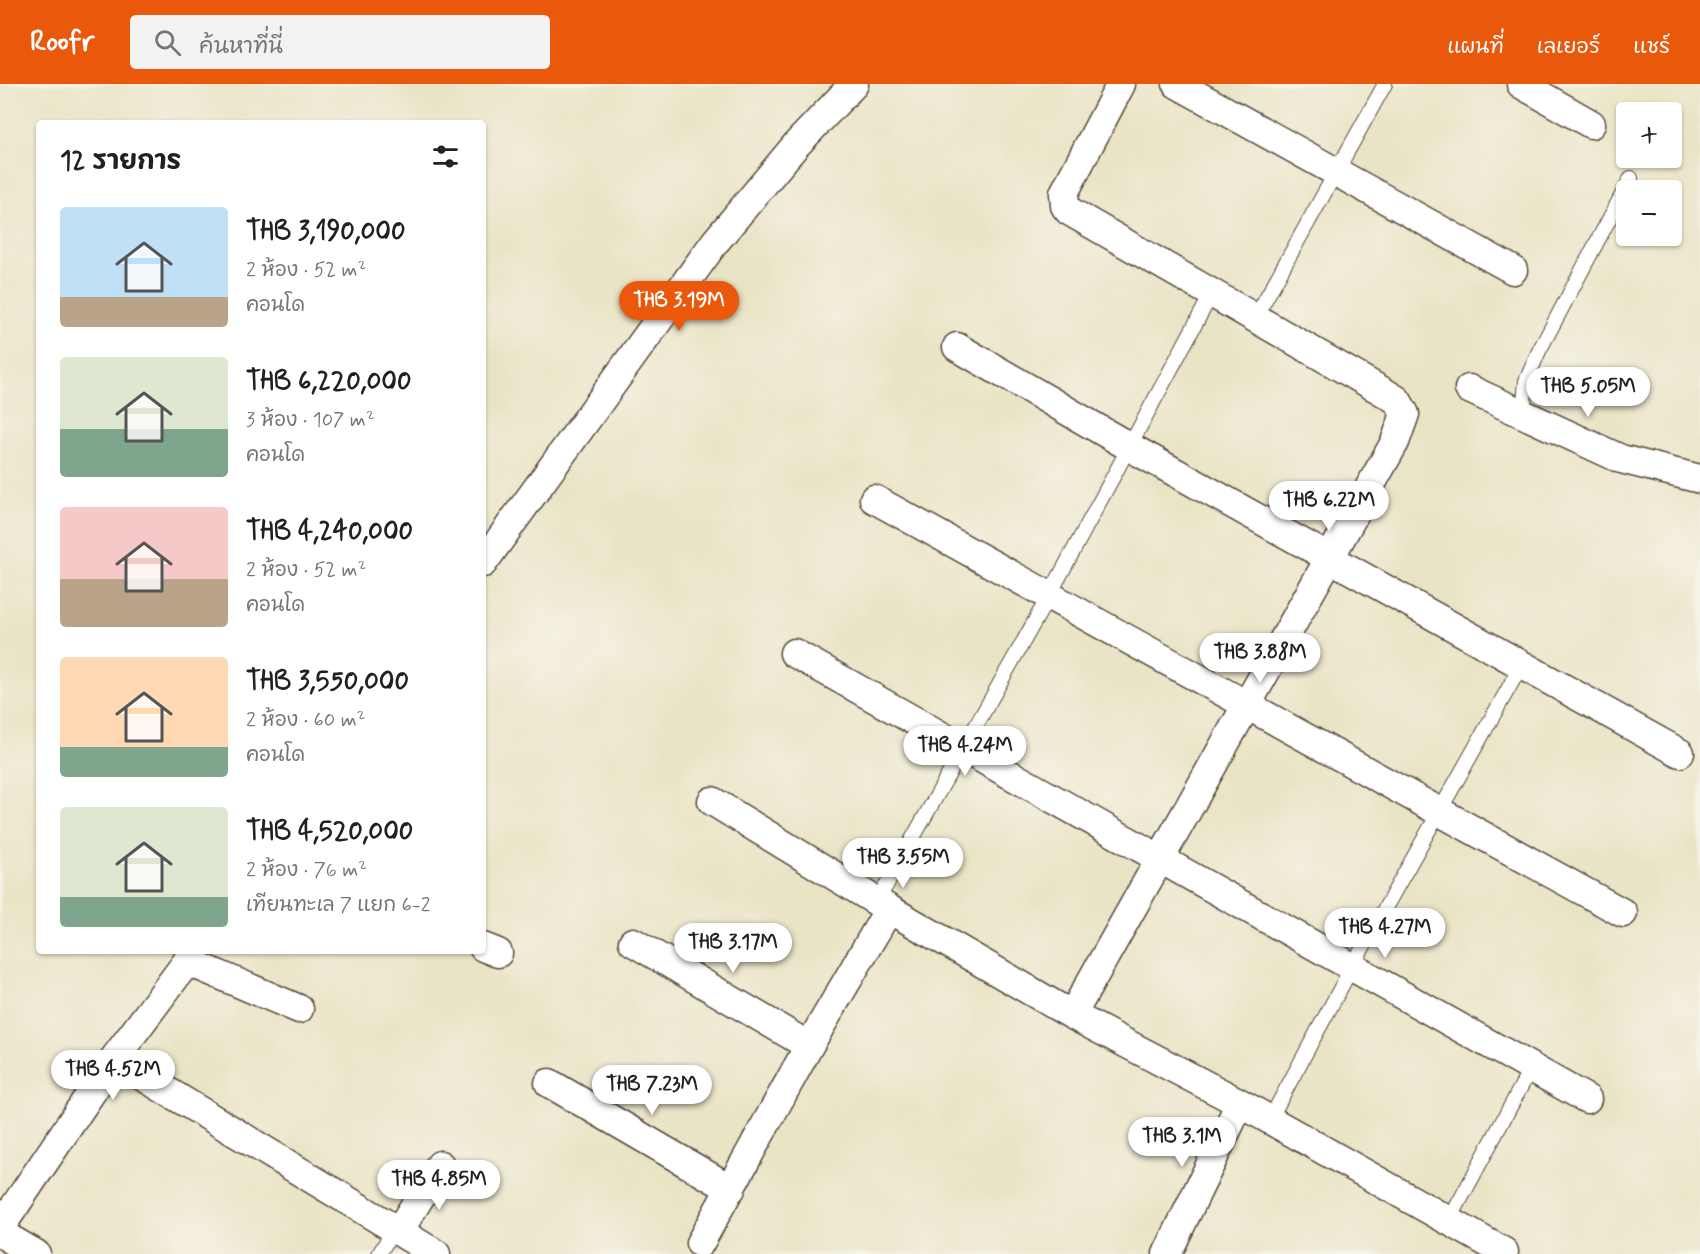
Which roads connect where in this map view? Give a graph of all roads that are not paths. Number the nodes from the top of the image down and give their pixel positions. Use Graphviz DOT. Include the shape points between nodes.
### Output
graph roads {
  1 [pos="854,84"];
  2 [pos="1121,84"];
  3 [pos="1177,84"];
  4 [pos="1385,84"];
  5 [pos="1521,84"];
  6 [pos="1591,124"];
  7 [pos="1336,172"];
  8 [pos="1631,177"];
  9 [pos="1513,270"];
  10 [pos="1212,293"];
  11 [pos="1255,318"];
  12 [pos="957,347"];
  13 [pos="1469,389"];
  14 [pos="1523,414"];
  15 [pos="1128,446"];
  16 [pos="1700,479"];
  17 [pos="874,499"];
  18 [pos="486,558"];
  19 [pos="1329,559"];
  20 [pos="1050,594"];
  21 [pos="794,653"];
  22 [pos="1521,666"];
  23 [pos="1247,704"];
  24 [pos="963,749"];
  25 [pos="1680,753"];
  26 [pos="712,801"];
  27 [pos="1441,811"];
  28 [pos="1159,860"];
  29 [pos="883,904"];
  30 [pos="1623,913"];
  31 [pos="633,942"];
  32 [pos="191,956"];
  33 [pos="1352,967"];
  34 [pos="299,1010"];
  35 [pos="1072,1015"];
  36 [pos="809,1046"];
  37 [pos="114,1059"];
  38 [pos="1531,1068"];
  39 [pos="549,1083"];
  40 [pos="1587,1099"];
  41 [pos="1240,1103"];
  42 [pos="1270,1119"];
  43 [pos="440,1166"];
  44 [pos="731,1189"];
  45 [pos="1449,1221"];
  46 [pos="396,1230"];
  47 [pos="0,1231"];
  48 [pos="700,1243"];
  49 [pos="1504,1252"];
  50 [pos="36,1254"];
  51 [pos="379,1254"];
  52 [pos="436,1254"];
  53 [pos="1167,1254"];
  1 -- 18 [label="street" via="796,145 715,242"];
  2 -- 10 [label="street" via="1064,193 1065,206"];
  3 -- 7 [label="street"];
  4 -- 7 [label="lane"];
  5 -- 6 [label="street"];
  7 -- 9 [label="street"];
  7 -- 11 [label="lane"];
  8 -- 14 [label="lane" via="1539,351 1526,381"];
  10 -- 11 [label="street"];
  10 -- 15 [label="lane"];
  11 -- 19 [label="street" via="1397,400 1405,414 1395,442"];
  12 -- 15 [label="street"];
  13 -- 14 [label="street"];
  14 -- 16 [label="street" via="1621,459"];
  15 -- 19 [label="street"];
  15 -- 20 [label="lane"];
  17 -- 20 [label="street"];
  19 -- 22 [label="street"];
  19 -- 23 [label="street"];
  20 -- 23 [label="street"];
  20 -- 24 [label="lane"];
  21 -- 24 [label="street"];
  22 -- 25 [label="street"];
  22 -- 27 [label="lane"];
  23 -- 27 [label="street"];
  23 -- 28 [label="street"];
  24 -- 28 [label="street"];
  24 -- 29 [label="lane"];
  26 -- 29 [label="street"];
  27 -- 30 [label="street"];
  27 -- 33 [label="lane"];
  28 -- 33 [label="street"];
  28 -- 35 [label="street"];
  29 -- 35 [label="street"];
  29 -- 36 [label="street"];
  31 -- 36 [label="street"];
  32 -- 34 [label="street"];
  32 -- 37 [label="street"];
  33 -- 38 [label="street"];
  33 -- 42 [label="lane"];
  35 -- 41 [label="street"];
  36 -- 44 [label="street"];
  37 -- 46 [label="street"];
  37 -- 47 [label="street"];
  38 -- 40 [label="street"];
  38 -- 45 [label="lane"];
  39 -- 44 [label="street"];
  41 -- 42 [label="street"];
  41 -- 53 [label="street"];
  42 -- 45 [label="street"];
  43 -- 46 [label="street"];
  44 -- 48 [label="street"];
  45 -- 49 [label="street"];
  46 -- 51 [label="lane"];
  46 -- 52 [label="street"];
  47 -- 50 [label="street"];
}
